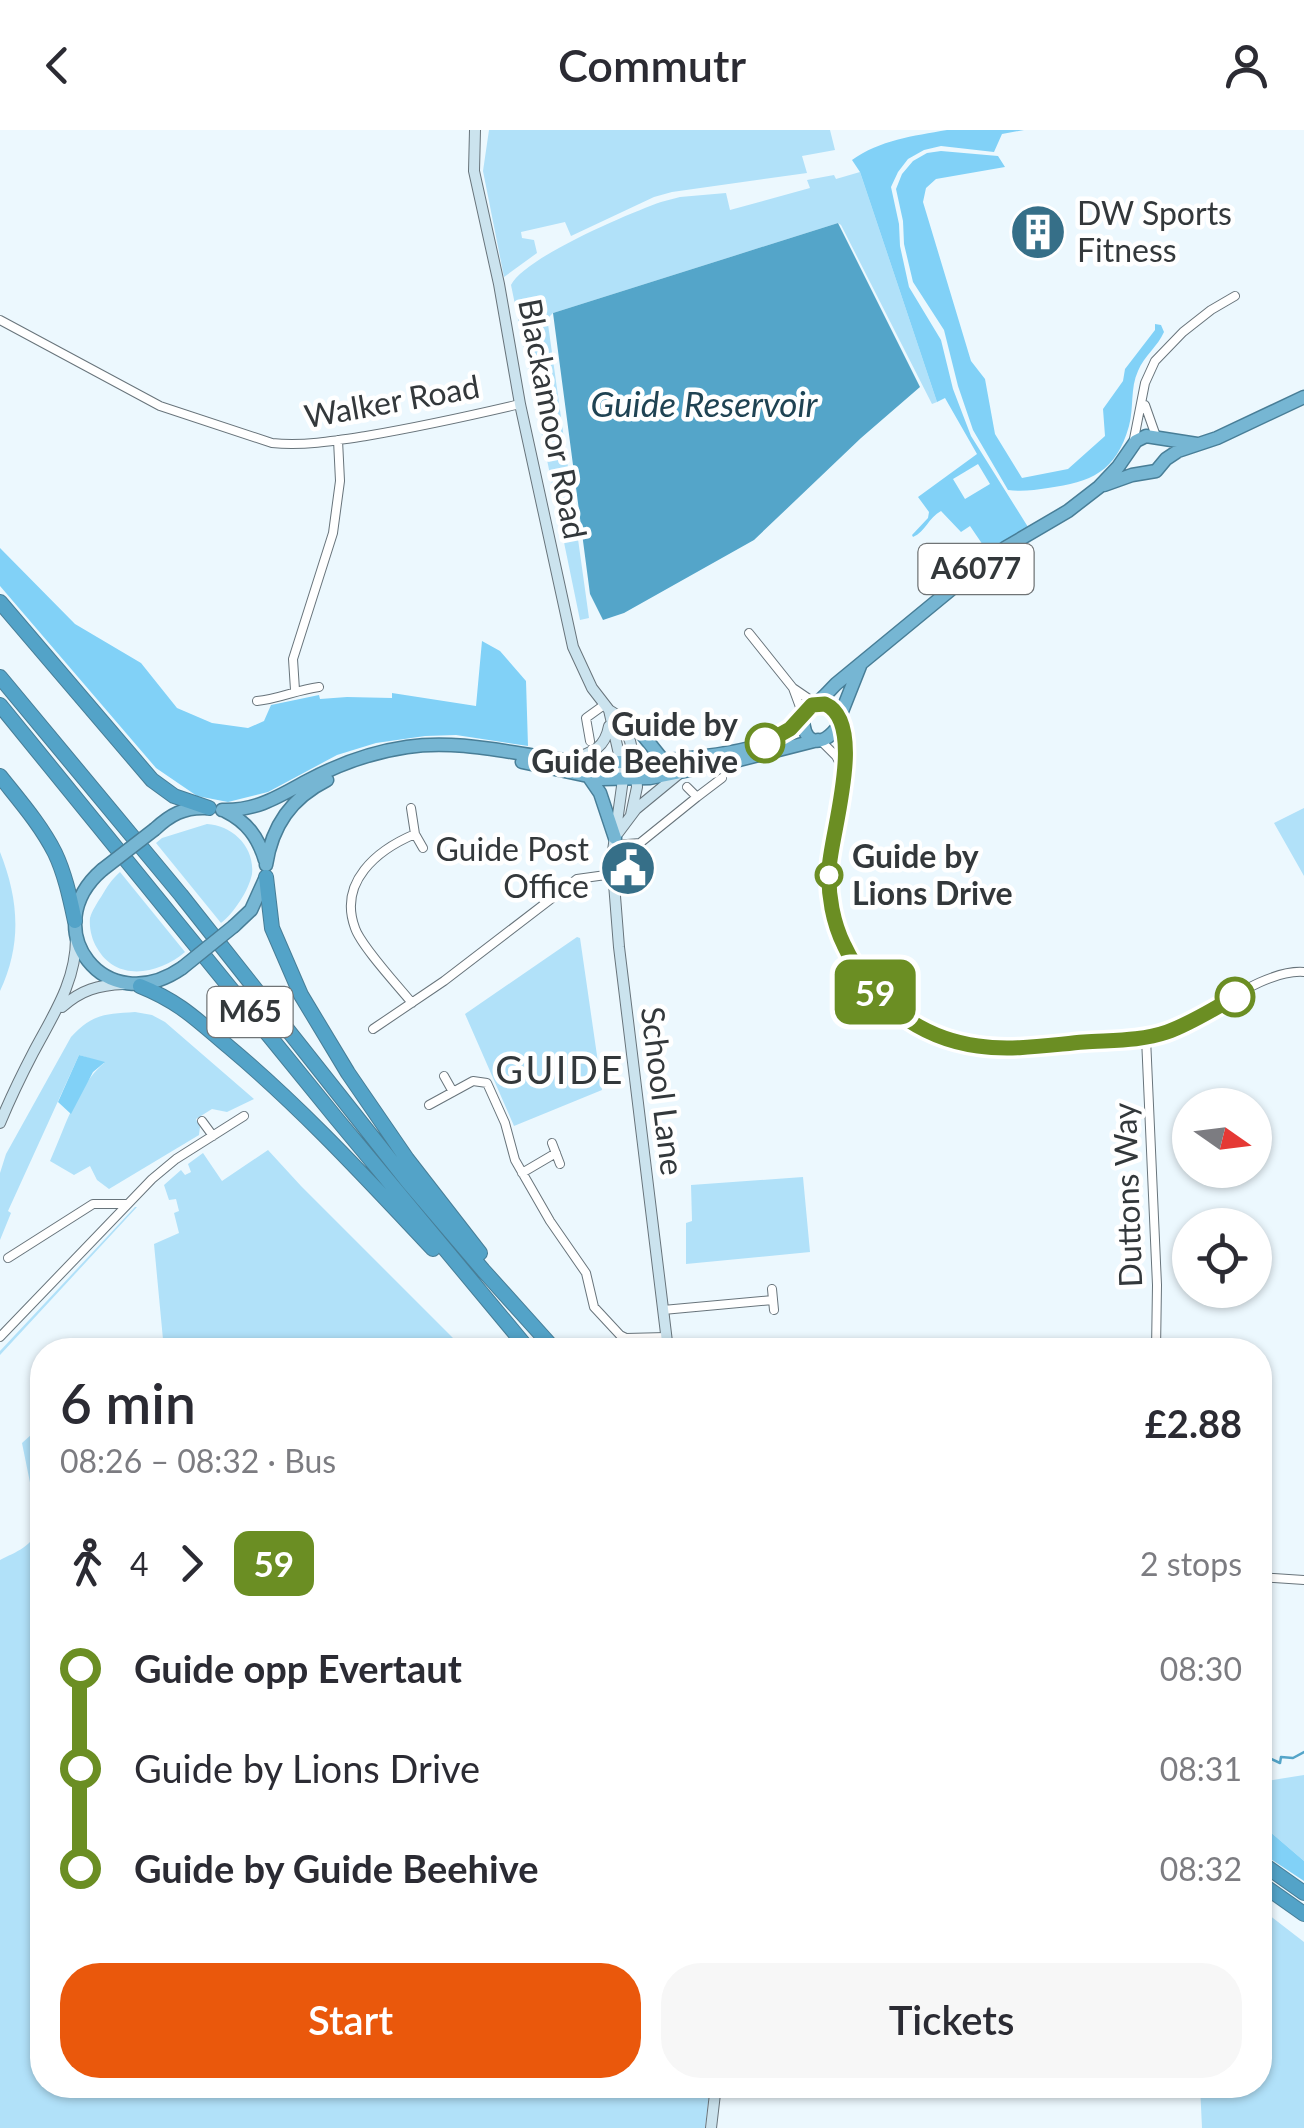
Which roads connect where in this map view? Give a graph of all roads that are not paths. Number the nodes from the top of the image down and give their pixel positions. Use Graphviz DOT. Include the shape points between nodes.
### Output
graph roads {
  1 [pos="475,130"];
  2 [pos="1235,296"];
  3 [pos="0,320"];
  4 [pos="1304,397"];
  5 [pos="1143,401"];
  6 [pos="520,404"];
  7 [pos="1157,439"];
  8 [pos="338,440"];
  9 [pos="1197,444"];
  10 [pos="1131,448"];
  11 [pos="1166,459"];
  12 [pos="1144,473"];
  13 [pos="1099,488"];
  14 [pos="0,602"];
  15 [pos="749,633"];
  16 [pos="861,663"];
  17 [pos="0,677"];
  18 [pos="319,687"];
  19 [pos="793,688"];
  20 [pos="296,690"];
  21 [pos="257,700"];
  22 [pos="816,704"];
  23 [pos="0,705"];
  24 [pos="584,706"];
  25 [pos="611,714"];
  26 [pos="803,716"];
  27 [pos="586,718"];
  28 [pos="839,720"];
  29 [pos="590,740"];
  30 [pos="819,740"];
  31 [pos="662,759"];
  32 [pos="568,760"];
  33 [pos="628,763"];
  34 [pos="681,772"];
  35 [pos="844,773"];
  36 [pos="0,776"];
  37 [pos="587,776"];
  38 [pos="722,778"];
  39 [pos="630,779"];
  40 [pos="687,787"];
  41 [pos="697,798"];
  42 [pos="411,808"];
  43 [pos="215,809"];
  44 [pos="631,815"];
  45 [pos="416,834"];
  46 [pos="615,842"];
  47 [pos="423,848"];
  48 [pos="266,871"];
  49 [pos="613,874"];
  50 [pos="76,929"];
  51 [pos="1304,972"];
  52 [pos="133,985"];
  53 [pos="412,1004"];
  54 [pos="55,1015"];
  55 [pos="374,1030"];
  56 [pos="1146,1038"];
  57 [pos="444,1076"];
  58 [pos="453,1092"];
  59 [pos="429,1105"];
  60 [pos="244,1116"];
  61 [pos="202,1120"];
  62 [pos="0,1123"];
  63 [pos="213,1136"];
  64 [pos="552,1142"];
  65 [pos="556,1153"];
  66 [pos="560,1164"];
  67 [pos="522,1173"];
  68 [pos="128,1204"];
  69 [pos="8,1258"];
  70 [pos="772,1289"];
  71 [pos="663,1310"];
  72 [pos="500,1318"];
  73 [pos="0,1337"];
  74 [pos="666,1337"];
  75 [pos="518,1338"];
  76 [pos="544,1338"];
  77 [pos="546,1338"];
  78 [pos="626,1338"];
  79 [pos="657,1338"];
  80 [pos="1156,1338"];
  81 [pos="1272,1579"];
  82 [pos="1304,1580"];
  83 [pos="1272,1871"];
  84 [pos="1272,1891"];
  85 [pos="1304,1894"];
  86 [pos="1304,1914"];
  87 [pos="714,2098"];
  88 [pos="711,2128"];
  1 -- 6 [label="main road, Blackamoor Road" via="474,171"];
  2 -- 5 [label="street" via="1160,354"];
  3 -- 8 [label="street, Walker Road" via="188,416 272,443"];
  4 -- 9 [label="highway, A6077"];
  5 -- 7 [label="street"];
  5 -- 10 [label="street"];
  6 -- 8 [label="street, Walker Road"];
  6 -- 25 [label="main road, Blackamoor Road" via="573,647"];
  7 -- 9 [label="highway, A6077"];
  7 -- 10 [label="highway, A6077" via="1146,436"];
  7 -- 11 [label="highway"];
  8 -- 20 [label="street" via="333,533 293,658"];
  9 -- 11 [label="highway, A6077"];
  10 -- 12 [label="highway" via="1131,462"];
  10 -- 13 [label="highway, A6077"];
  11 -- 12 [label="highway, A6077" via="1156,472"];
  12 -- 13 [label="highway, A6077"];
  13 -- 16 [label="highway, A6077" via="977,568"];
  14 -- 43 [label="highway" via="152,780 174,796"];
  15 -- 19 [label="street"];
  16 -- 22 [label="highway, A6077"];
  16 -- 28 [label="highway, A6077"];
  17 -- 76 [label="highway, M65" via="408,1182"];
  18 -- 20 [label="street"];
  19 -- 22 [label="street"];
  19 -- 26 [label="street"];
  20 -- 21 [label="street"];
  22 -- 26 [label="highway, A6077"];
  22 -- 28 [label="highway" via="832,707"];
  23 -- 72 [label="highway, M65"];
  24 -- 27 [label="street"];
  25 -- 27 [label="street"];
  25 -- 31 [label="highway" via="638,730"];
  25 -- 32 [label="main road" via="602,746"];
  25 -- 33 [label="main road, Blackamoor Road" via="630,740"];
  26 -- 30 [label="highway" via="806,732"];
  26 -- 31 [label="highway, A6077" via="765,743"];
  27 -- 29 [label="street"];
  28 -- 30 [label="highway, A6077" via="834,734"];
  28 -- 35 [label="street"];
  30 -- 34 [label="highway"];
  30 -- 35 [label="street"];
  31 -- 33 [label="highway, A6077"];
  32 -- 33 [label="highway, A6077"];
  32 -- 43 [label="highway, A6077" via="408,746 344,764 264,804"];
  33 -- 39 [label="main road, Blackamoor Road"];
  34 -- 39 [label="highway"];
  34 -- 44 [label="main road"];
  35 -- 56 [label="street" via="829,866 832,904 858,970 896,1013 919,1028 978,1046"];
  36 -- 50 [label="highway" via="50,844"];
  37 -- 39 [label="highway"];
  37 -- 46 [label="highway" via="600,793"];
  37 -- 48 [label="highway" via="476,754 379,760 298,800 277,825"];
  38 -- 41 [label="street"];
  39 -- 44 [label="main road"];
  39 -- 46 [label="main road, School Lane"];
  40 -- 41 [label="street"];
  41 -- 46 [label="street" via="640,843"];
  42 -- 45 [label="street"];
  43 -- 48 [label="highway" via="252,831"];
  43 -- 50 [label="highway, A6077, bridge" via="183,810 102,870 84,892"];
  44 -- 46 [label="main road"];
  45 -- 47 [label="street"];
  45 -- 53 [label="street" via="395,842 359,874 350,904 356,932"];
  46 -- 49 [label="main road, School Lane"];
  48 -- 52 [label="highway, bridge" via="252,910 234,926 159,982"];
  48 -- 77 [label="highway" via="272,928 310,1011 407,1159"];
  49 -- 53 [label="street" via="577,879"];
  49 -- 71 [label="main road, School Lane"];
  50 -- 52 [label="highway" via="93,967"];
  50 -- 54 [label="main road" via="71,976"];
  51 -- 56 [label="street" via="1269,978"];
  52 -- 54 [label="main road" via="85,990"];
  52 -- 72 [label="highway" via="185,1009 262,1074"];
  53 -- 55 [label="street"];
  54 -- 62 [label="main road"];
  56 -- 80 [label="street, Duttons Way"];
  57 -- 58 [label="street"];
  58 -- 59 [label="street"];
  58 -- 67 [label="street" via="473,1082 489,1086"];
  60 -- 63 [label="street"];
  61 -- 63 [label="street"];
  63 -- 68 [label="street" via="176,1159"];
  64 -- 65 [label="street"];
  65 -- 66 [label="street"];
  65 -- 67 [label="street"];
  67 -- 78 [label="street" via="586,1273 599,1314"];
  68 -- 69 [label="street" via="93,1204"];
  68 -- 73 [label="street"];
  70 -- 71 [label="street" via="773,1305"];
  71 -- 74 [label="main road, School Lane"];
  72 -- 75 [label="highway, M65"];
  74 -- 79 [label="street"];
  81 -- 82 [label="street"];
  83 -- 85 [label="highway"];
  84 -- 86 [label="highway"];
  87 -- 88 [label="main road"];
}
